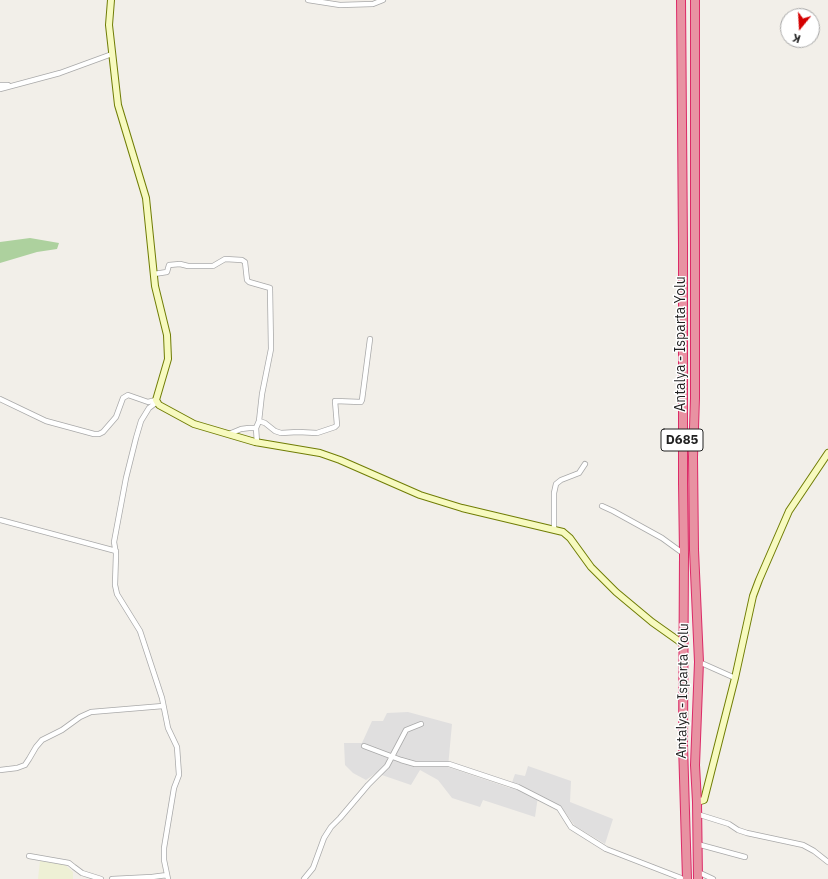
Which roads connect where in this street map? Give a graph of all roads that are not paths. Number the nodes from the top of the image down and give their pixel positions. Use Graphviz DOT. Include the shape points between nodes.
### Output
graph roads {
  1 [pos="111,0"];
  2 [pos="308,0"];
  3 [pos="383,0"];
  4 [pos="681,0"];
  5 [pos="695,0"];
  6 [pos="112,54"];
  7 [pos="18,84"];
  8 [pos="0,85"];
  9 [pos="0,89"];
  10 [pos="154,274"];
  11 [pos="370,339"];
  12 [pos="0,399"];
  13 [pos="157,401"];
  14 [pos="259,421"];
  15 [pos="256,428"];
  16 [pos="228,434"];
  17 [pos="257,443"];
  18 [pos="828,453"];
  19 [pos="585,464"];
  20 [pos="602,506"];
  21 [pos="0,520"];
  22 [pos="554,530"];
  23 [pos="116,551"];
  24 [pos="684,554"];
  25 [pos="683,644"];
  26 [pos="699,662"];
  27 [pos="734,678"];
  28 [pos="164,706"];
  29 [pos="421,724"];
  30 [pos="364,746"];
  31 [pos="392,757"];
  32 [pos="0,770"];
  33 [pos="697,802"];
  34 [pos="697,814"];
  35 [pos="697,844"];
  36 [pos="29,856"];
  37 [pos="745,858"];
  38 [pos="828,862"];
  39 [pos="698,876"];
  40 [pos="167,877"];
  41 [pos="140,878"];
  42 [pos="684,878"];
  43 [pos="101,879"];
  44 [pos="112,879"];
  45 [pos="304,879"];
  46 [pos="714,879"];
  1 -- 6 [label="street"];
  2 -- 3 [label="street" via="340,5 373,4"];
  4 -- 24 [label="highway, Antalya - Isparta Yolu / D685"];
  5 -- 26 [label="highway, Antalya - Isparta Yolu / D685" via="693,457"];
  6 -- 7 [label="street" via="60,73"];
  6 -- 10 [label="street" via="118,105 146,198"];
  7 -- 8 [label="street"];
  7 -- 9 [label="street"];
  10 -- 13 [label="street" via="167,335 168,360"];
  10 -- 14 [label="street" via="167,272 169,265 213,266 225,259 242,260 246,262 249,282 270,288 271,349"];
  11 -- 14 [label="street" via="362,400 336,401 335,427 317,432 281,433"];
  12 -- 13 [label="street" via="46,421 94,434 103,432 116,417 123,398 128,396 148,402"];
  13 -- 16 [label="street" via="158,405 194,424"];
  13 -- 23 [label="street" via="145,414 136,438 117,524 114,542"];
  14 -- 15 [label="street"];
  15 -- 16 [label="street" via="241,429"];
  15 -- 17 [label="street"];
  16 -- 17 [label="street"];
  17 -- 22 [label="street" via="320,453 420,495"];
  18 -- 27 [label="street" via="789,511 759,580"];
  19 -- 22 [label="street" via="579,473 556,484"];
  20 -- 24 [label="street" via="662,538"];
  21 -- 23 [label="street"];
  22 -- 25 [label="street" via="570,538 591,568 616,592"];
  23 -- 28 [label="street" via="117,594 140,631"];
  24 -- 25 [label="highway, Antalya - Isparta Yolu / D685"];
  25 -- 42 [label="highway, Antalya - Isparta Yolu / D685"];
  26 -- 27 [label="street"];
  26 -- 33 [label="highway, Antalya - Isparta Yolu / D685" via="694,765"];
  27 -- 33 [label="street" via="704,800"];
  28 -- 32 [label="street" via="91,712 42,740 25,765"];
  28 -- 40 [label="street" via="168,728 177,747 179,775 165,836 164,860"];
  29 -- 31 [label="street" via="406,730"];
  30 -- 31 [label="street"];
  31 -- 42 [label="street" via="415,764 449,764 518,787 558,808 571,827 606,849"];
  31 -- 45 [label="street" via="331,827 313,868"];
  33 -- 34 [label="highway, Antalya - Isparta Yolu / D685"];
  34 -- 35 [label="highway, Antalya - Isparta Yolu / D685"];
  34 -- 38 [label="street" via="729,824 747,833 803,844"];
  35 -- 37 [label="street"];
  35 -- 39 [label="highway, Antalya - Isparta Yolu / D685"];
  36 -- 43 [label="street" via="69,863 82,872"];
  39 -- 46 [label="street"];
  40 -- 41 [label="street"];
  41 -- 44 [label="street"];
}
